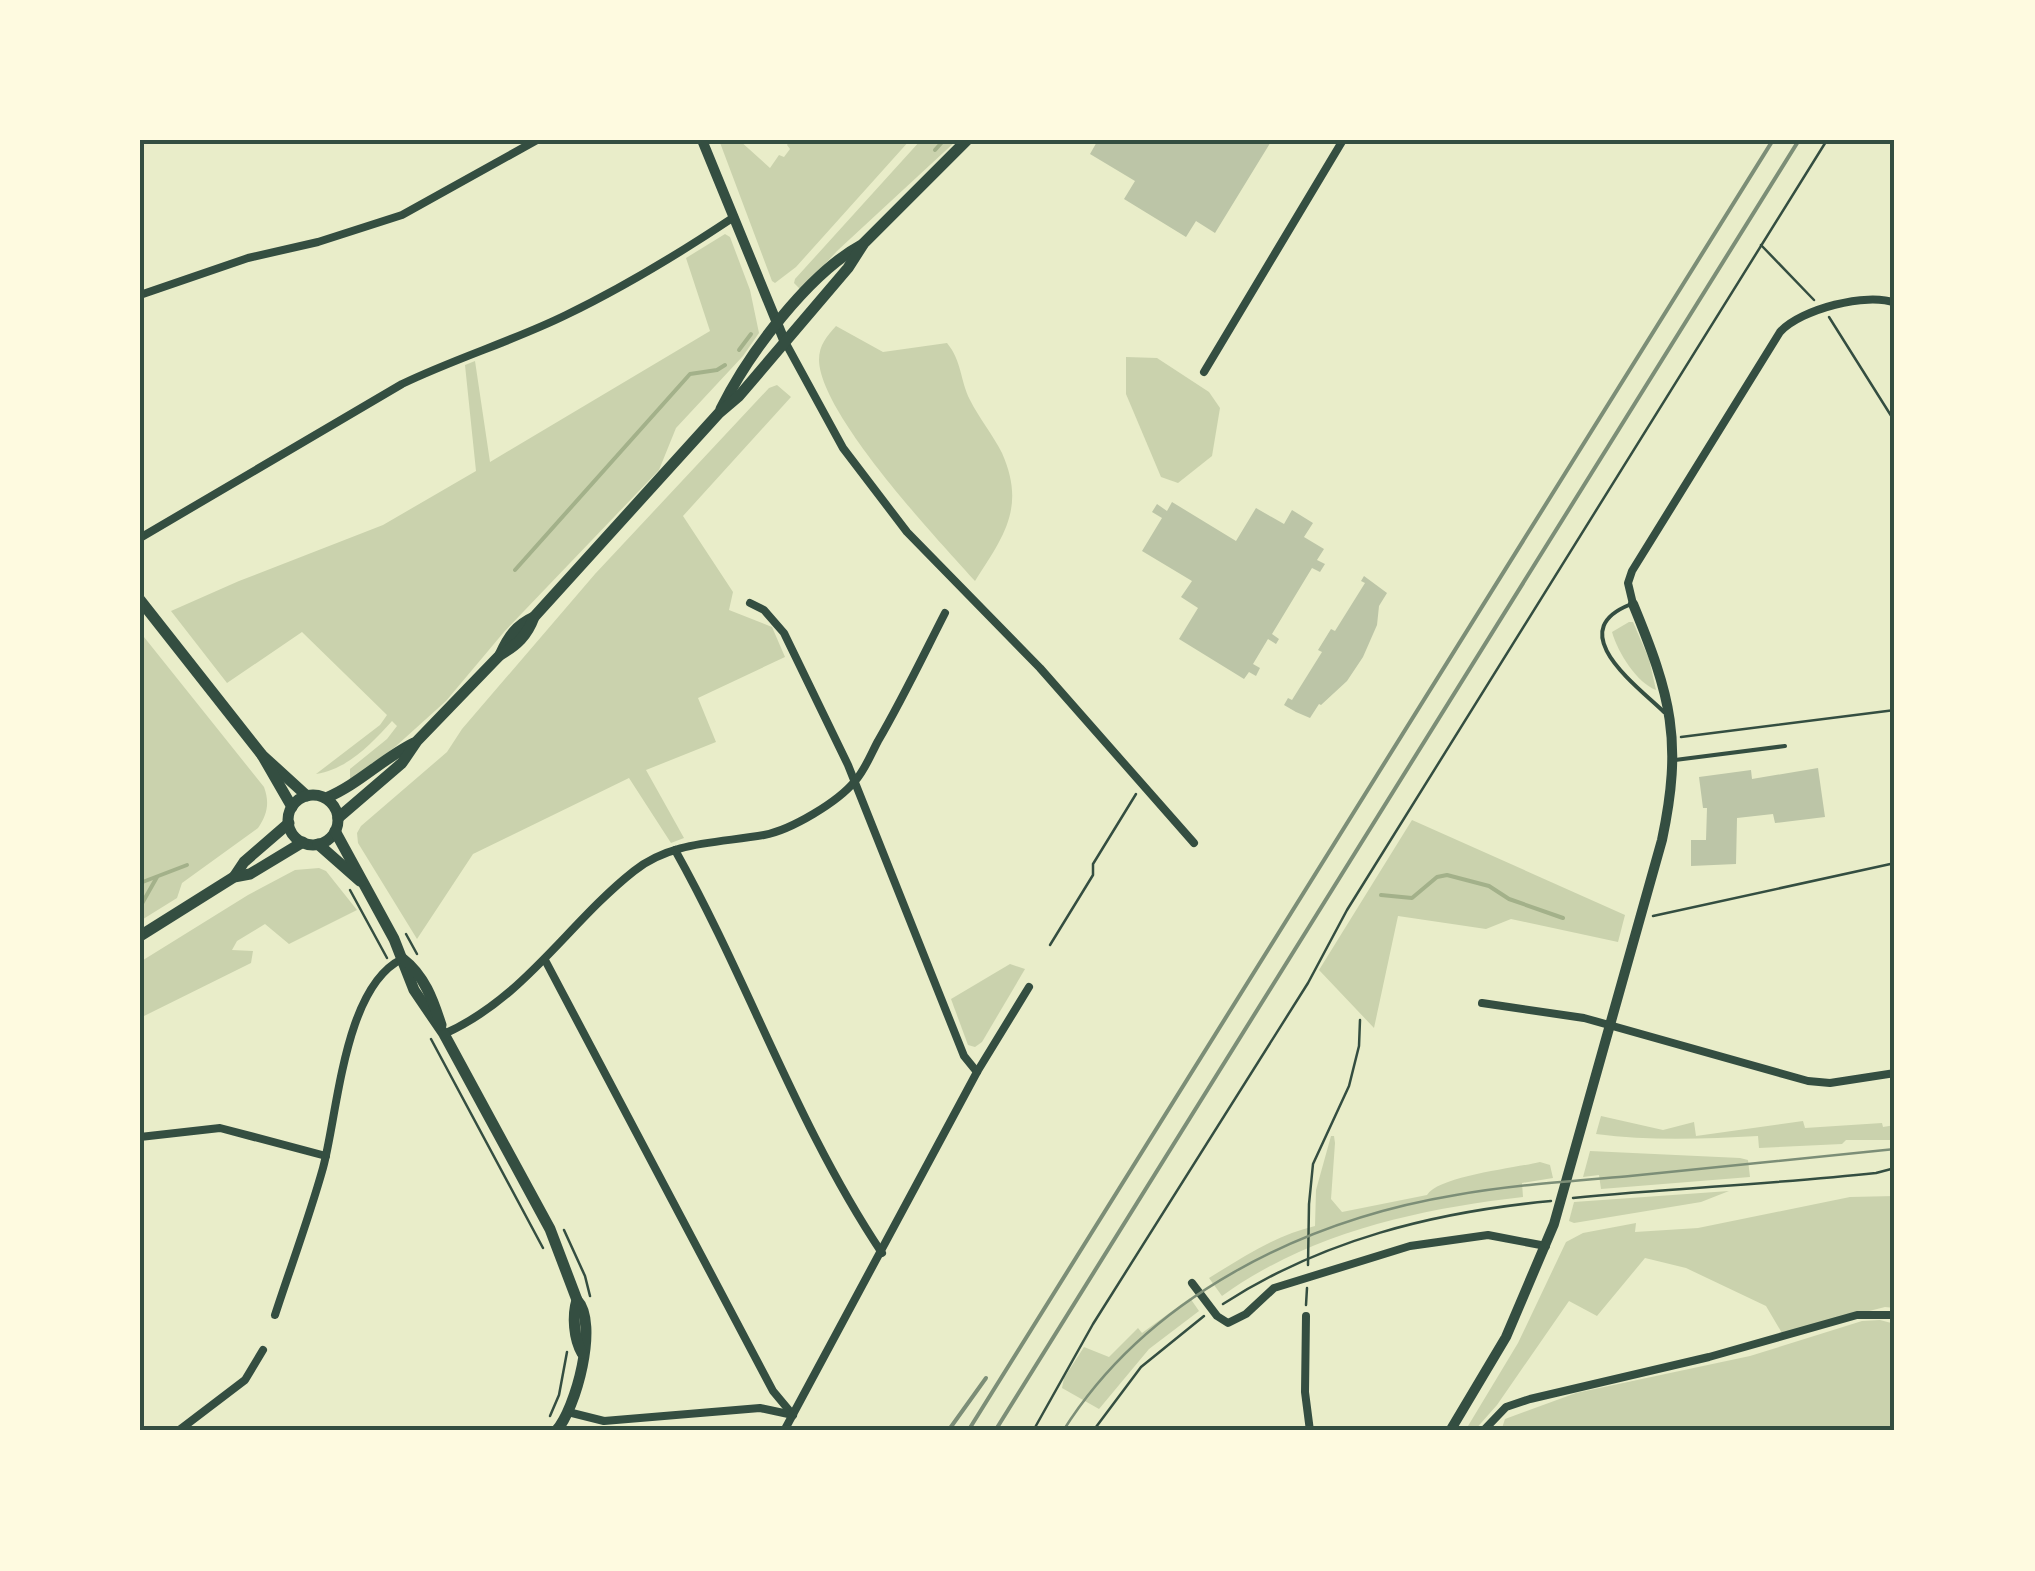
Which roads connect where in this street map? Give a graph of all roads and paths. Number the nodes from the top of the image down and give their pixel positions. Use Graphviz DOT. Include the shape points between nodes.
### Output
graph roads {
  1 [pos="538,140"];
  2 [pos="702,140"];
  3 [pos="967,140"];
  4 [pos="1343,140"];
  5 [pos="1826,140"];
  6 [pos="734,217"];
  7 [pos="864,243"];
  8 [pos="1761,245"];
  9 [pos="140,294"];
  10 [pos="1895,303"];
  11 [pos="1824,310"];
  12 [pos="778,324"];
  13 [pos="784,340"];
  14 [pos="1204,372"];
  15 [pos="719,413"];
  16 [pos="1895,422"];
  17 [pos="140,538"];
  18 [pos="140,600"];
  19 [pos="750,603"];
  20 [pos="1634,604"];
  21 [pos="945,613"];
  22 [pos="1895,710"];
  23 [pos="1670,718"];
  24 [pos="1673,738"];
  25 [pos="417,741"];
  26 [pos="1785,746"];
  27 [pos="262,755"];
  28 [pos="1675,760"];
  29 [pos="855,781"];
  30 [pos="1143,784"];
  31 [pos="308,796"];
  32 [pos="326,798"];
  33 [pos="292,807"];
  34 [pos="338,818"];
  35 [pos="289,823"];
  36 [pos="335,831"];
  37 [pos="302,842"];
  38 [pos="1194,843"];
  39 [pos="318,844"];
  40 [pos="675,850"];
  41 [pos="1895,864"];
  42 [pos="234,876"];
  43 [pos="355,885"];
  44 [pos="1639,924"];
  45 [pos="140,936"];
  46 [pos="1050,945"];
  47 [pos="544,960"];
  48 [pos="396,962"];
  49 [pos="1029,987"];
  50 [pos="1482,1003"];
  51 [pos="1360,1020"];
  52 [pos="1610,1025"];
  53 [pos="444,1034"];
  54 [pos="430,1037"];
  55 [pos="977,1072"];
  56 [pos="1895,1073"];
  57 [pos="140,1138"];
  58 [pos="326,1156"];
  59 [pos="1895,1168"];
  60 [pos="1596,1196"];
  61 [pos="1525,1203"];
  62 [pos="1546,1246"];
  63 [pos="882,1253"];
  64 [pos="548,1256"];
  65 [pos="1308,1273"];
  66 [pos="1192,1283"];
  67 [pos="1307,1289"];
  68 [pos="1306,1300"];
  69 [pos="1212,1311"];
  70 [pos="275,1315"];
  71 [pos="1895,1315"];
  72 [pos="1306,1316"];
  73 [pos="567,1340"];
  74 [pos="263,1350"];
  75 [pos="793,1415"];
  76 [pos="559,1424"];
  77 [pos="178,1431"];
  78 [pos="784,1431"];
  79 [pos="1033,1431"];
  80 [pos="1093,1431"];
  81 [pos="1310,1431"];
  82 [pos="1450,1431"];
  83 [pos="1482,1431"];
  1 -- 9 [label="street" via="402,215"];
  2 -- 6 [label="street"];
  3 -- 7 [label="main road"];
  4 -- 14 [label="street"];
  5 -- 8 [label="path"];
  6 -- 12 [label="street"];
  6 -- 17 [label="street" via="564,316 402,384"];
  7 -- 12 [label="main road" via="838,258"];
  7 -- 13 [label="main road"];
  8 -- 11 [label="path"];
  8 -- 79 [label="path" via="1092,1324"];
  10 -- 11 [label="street" via="1869,297"];
  11 -- 16 [label="path"];
  11 -- 20 [label="street" via="1795,320 1776,337 1639,558 1628,583"];
  12 -- 13 [label="street"];
  12 -- 15 [label="main road"];
  13 -- 15 [label="main road"];
  13 -- 30 [label="street" via="843,448 907,532"];
  15 -- 25 [label="main road" via="534,617 516,646"];
  18 -- 27 [label="main road"];
  19 -- 29 [label="street" via="784,633"];
  20 -- 23 [label="street"];
  20 -- 23 [label="lane" via="1608,618 1601,643"];
  21 -- 29 [label="street"];
  22 -- 24 [label="path"];
  23 -- 24 [label="street"];
  24 -- 28 [label="street"];
  25 -- 32 [label="main road"];
  25 -- 34 [label="main road" via="402,763"];
  26 -- 28 [label="lane"];
  27 -- 31 [label="main road"];
  27 -- 33 [label="main road"];
  28 -- 44 [label="street"];
  29 -- 40 [label="street" via="778,832"];
  29 -- 55 [label="street" via="964,1056"];
  30 -- 38 [label="street"];
  30 -- 46 [label="path"];
  31 -- 32 [label="main road"];
  31 -- 33 [label="main road"];
  32 -- 34 [label="main road"];
  33 -- 35 [label="main road"];
  34 -- 36 [label="main road"];
  35 -- 37 [label="main road"];
  35 -- 42 [label="main road"];
  36 -- 39 [label="main road"];
  36 -- 43 [label="main road"];
  37 -- 39 [label="main road"];
  37 -- 42 [label="main road" via="250,874"];
  39 -- 43 [label="main road"];
  40 -- 47 [label="street" via="634,870"];
  40 -- 63 [label="street" via="824,1159"];
  41 -- 44 [label="path"];
  42 -- 45 [label="main road"];
  43 -- 48 [label="main road"];
  43 -- 48 [label="path"];
  44 -- 52 [label="street"];
  47 -- 53 [label="street" via="481,1013"];
  47 -- 75 [label="street" via="773,1391"];
  48 -- 53 [label="main road"];
  48 -- 58 [label="street" via="380,974 364,1004 342,1065"];
  49 -- 55 [label="street"];
  50 -- 52 [label="street"];
  51 -- 65 [label="path" via="1355,1067 1314,1164"];
  52 -- 56 [label="street" via="1808,1081"];
  52 -- 62 [label="street"];
  53 -- 76 [label="main road" via="550,1229 577,1300 578,1384"];
  54 -- 64 [label="path"];
  55 -- 63 [label="street"];
  57 -- 58 [label="street" via="220,1128"];
  58 -- 70 [label="street"];
  59 -- 60 [label="path"];
  61 -- 69 [label="path" via="1362,1238 1272,1274"];
  62 -- 69 [label="street" via="1488,1234 1441,1240 1274,1288 1228,1323"];
  62 -- 82 [label="street" via="1506,1337"];
  63 -- 75 [label="street"];
  66 -- 69 [label="street"];
  67 -- 68 [label="path"];
  69 -- 80 [label="path" via="1141,1367"];
  71 -- 83 [label="street" via="1857,1315 1530,1399 1506,1407"];
  72 -- 81 [label="street"];
  73 -- 76 [label="path"];
  74 -- 77 [label="street" via="245,1380"];
  75 -- 76 [label="street" via="760,1408"];
  75 -- 78 [label="street"];
}
